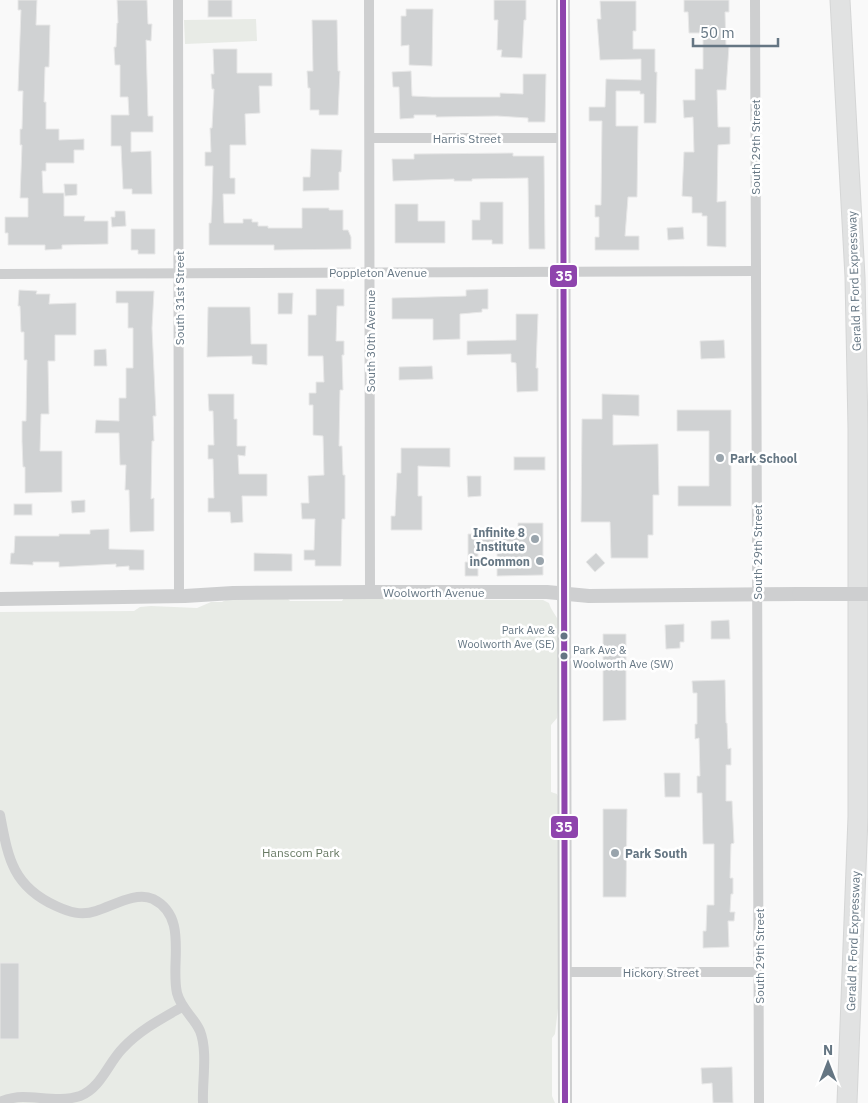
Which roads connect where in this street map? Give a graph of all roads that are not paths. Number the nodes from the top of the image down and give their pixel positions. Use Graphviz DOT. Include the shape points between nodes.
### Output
graph roads {
  1 [pos="178,0"];
  2 [pos="369,0"];
  3 [pos="563,0"];
  4 [pos="755,0"];
  5 [pos="840,0"];
  6 [pos="370,138"];
  7 [pos="564,138"];
  8 [pos="756,271"];
  9 [pos="370,272"];
  10 [pos="564,272"];
  11 [pos="180,273"];
  12 [pos="0,274"];
  13 [pos="370,592"];
  14 [pos="565,594"];
  15 [pos="868,594"];
  16 [pos="757,595"];
  17 [pos="179,596"];
  18 [pos="0,599"];
  19 [pos="0,815"];
  20 [pos="564,972"];
  21 [pos="759,972"];
  22 [pos="182,1006"];
  23 [pos="849,1057"];
  24 [pos="0,1102"];
  25 [pos="203,1103"];
  26 [pos="565,1103"];
  27 [pos="759,1103"];
  28 [pos="842,1103"];
  29 [pos="847,1103"];
  1 -- 11 [label="street, South 31st Street"];
  2 -- 6 [label="street, South 30th Avenue"];
  3 -- 7 [label="street"];
  4 -- 8 [label="street, South 29th Street"];
  5 -- 23 [label="highway, Gerald R Ford Expressway" via="855,277 858,429 858,817"];
  6 -- 7 [label="street, Harris Street"];
  6 -- 9 [label="street, South 30th Avenue"];
  7 -- 10 [label="street"];
  8 -- 10 [label="street, Poppleton Avenue"];
  8 -- 16 [label="street, South 29th Street"];
  9 -- 10 [label="street, Poppleton Avenue"];
  9 -- 11 [label="street, Poppleton Avenue"];
  9 -- 13 [label="street, South 30th Avenue"];
  10 -- 14 [label="street"];
  11 -- 12 [label="street, Poppleton Avenue"];
  11 -- 17 [label="street, South 31st Street"];
  13 -- 14 [label="street, Woolworth Avenue"];
  13 -- 17 [label="street, Woolworth Avenue"];
  14 -- 16 [label="street, Woolworth Avenue"];
  14 -- 20 [label="street"];
  15 -- 16 [label="street, Woolworth Avenue, bridge"];
  16 -- 21 [label="street, South 29th Street"];
  17 -- 18 [label="street, Woolworth Avenue"];
  19 -- 22 [label="street" via="14,869 24,885 45,901 70,912 84,914 139,897 152,899 164,908 176,933 176,982"];
  20 -- 21 [label="street, Hickory Street"];
  20 -- 26 [label="street"];
  21 -- 27 [label="street, South 29th Street"];
  22 -- 24 [label="street" via="135,1036 121,1049 103,1077 82,1095 16,1098"];
  22 -- 25 [label="street" via="201,1034 204,1051"];
  23 -- 28 [label="highway"];
  23 -- 29 [label="highway, Gerald R Ford Expressway"];
}
